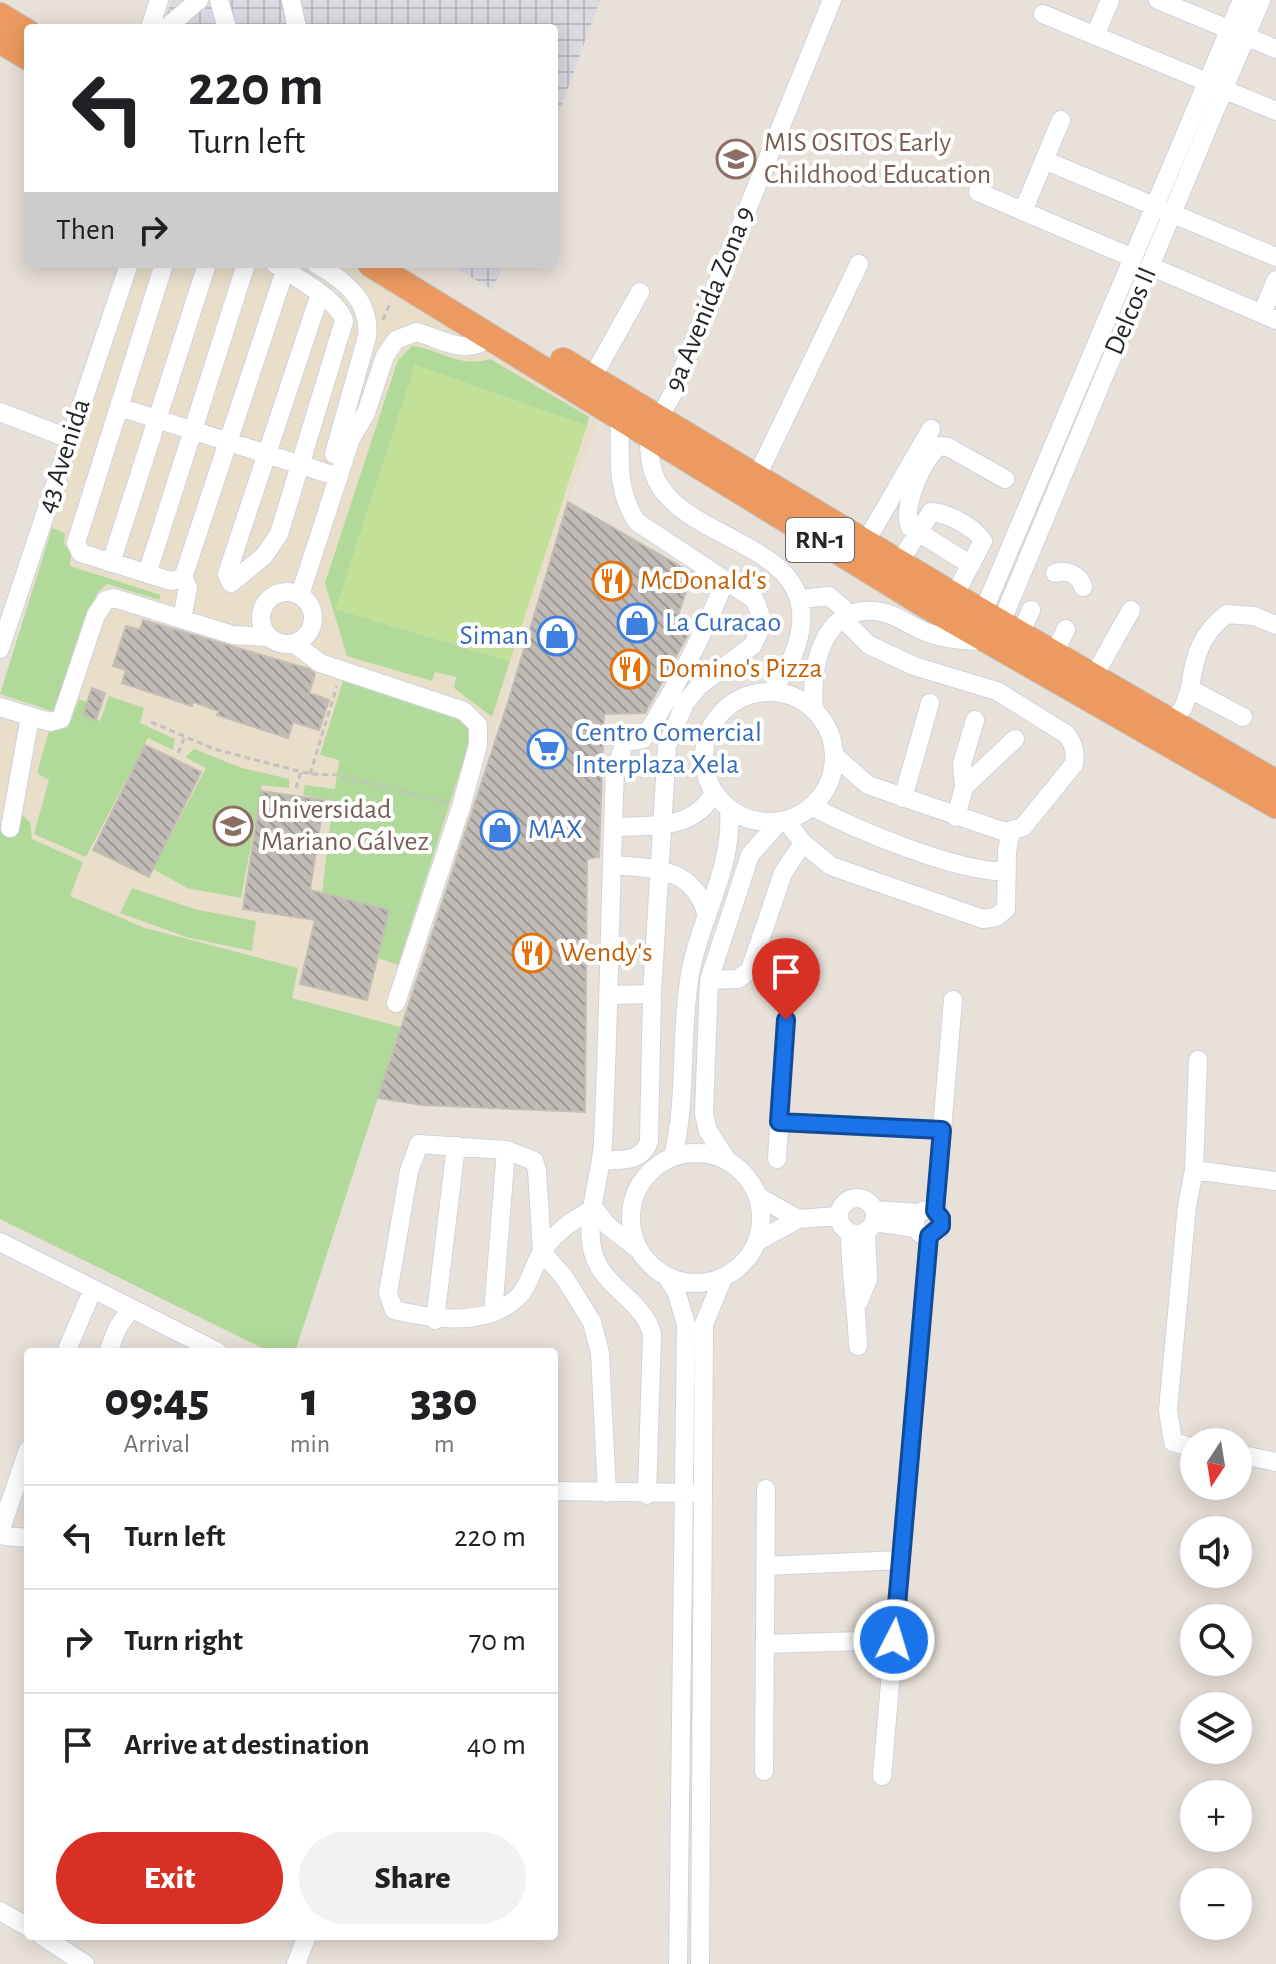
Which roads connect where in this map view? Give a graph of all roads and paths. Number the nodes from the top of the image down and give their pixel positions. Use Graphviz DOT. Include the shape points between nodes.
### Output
graph roads {
  1 [pos="159,0"];
  2 [pos="199,0"];
  3 [pos="219,0"];
  4 [pos="291,0"];
  5 [pos="832,0"];
  6 [pos="1110,0"];
  7 [pos="1158,0"];
  8 [pos="1242,0"];
  9 [pos="1261,0"];
  10 [pos="1043,14"];
  11 [pos="0,16"];
  12 [pos="151,24"];
  13 [pos="171,24"];
  14 [pos="226,24"];
  15 [pos="296,24"];
  16 [pos="24,31"];
  17 [pos="1237,33"];
  18 [pos="1095,36"];
  19 [pos="0,40"];
  20 [pos="1276,49"];
  21 [pos="24,55"];
  22 [pos="1215,86"];
  23 [pos="1276,111"];
  24 [pos="1061,120"];
  25 [pos="1044,160"];
  26 [pos="978,192"];
  27 [pos="1163,210"];
  28 [pos="1023,211"];
  29 [pos="1276,257"];
  30 [pos="1141,262"];
  31 [pos="859,264"];
  32 [pos="128,268"];
  33 [pos="163,268"];
  34 [pos="206,268"];
  35 [pos="245,268"];
  36 [pos="280,268"];
  37 [pos="281,268"];
  38 [pos="322,268"];
  39 [pos="401,272"];
  40 [pos="1276,280"];
  41 [pos="640,292"];
  42 [pos="320,294"];
  43 [pos="1269,317"];
  44 [pos="379,331"];
  45 [pos="490,337"];
  46 [pos="592,378"];
  47 [pos="119,407"];
  48 [pos="0,412"];
  49 [pos="620,417"];
  50 [pos="156,418"];
  51 [pos="654,426"];
  52 [pos="931,429"];
  53 [pos="194,431"];
  54 [pos="70,439"];
  55 [pos="229,442"];
  56 [pos="265,453"];
  57 [pos="299,464"];
  58 [pos="334,475"];
  59 [pos="756,478"];
  60 [pos="1005,479"];
  61 [pos="917,534"];
  62 [pos="865,543"];
  63 [pos="111,563"];
  64 [pos="899,563"];
  65 [pos="971,565"];
  66 [pos="1055,573"];
  67 [pos="147,574"];
  68 [pos="183,578"];
  69 [pos="725,581"];
  70 [pos="1083,587"];
  71 [pos="296,593"];
  72 [pos="954,596"];
  73 [pos="801,599"];
  74 [pos="1031,610"];
  75 [pos="1131,610"];
  76 [pos="846,617"];
  77 [pos="182,619"];
  78 [pos="1276,625"];
  79 [pos="998,627"];
  80 [pos="1066,629"];
  81 [pos="268,637"];
  82 [pos="295,644"];
  83 [pos="0,649"];
  84 [pos="1054,654"];
  85 [pos="342,671"];
  86 [pos="1094,676"];
  87 [pos="1190,689"];
  88 [pos="771,691"];
  89 [pos="930,703"];
  90 [pos="0,707"];
  91 [pos="814,708"];
  92 [pos="30,717"];
  93 [pos="1243,717"];
  94 [pos="975,720"];
  95 [pos="151,722"];
  96 [pos="1172,722"];
  97 [pos="185,737"];
  98 [pos="1015,739"];
  99 [pos="178,753"];
  100 [pos="836,757"];
  101 [pos="301,772"];
  102 [pos="310,774"];
  103 [pos="1276,783"];
  104 [pos="868,785"];
  105 [pos="964,787"];
  106 [pos="296,788"];
  107 [pos="714,792"];
  108 [pos="903,798"];
  109 [pos="819,800"];
  110 [pos="1276,805"];
  111 [pos="461,807"];
  112 [pos="729,809"];
  113 [pos="956,817"];
  114 [pos="783,821"];
  115 [pos="662,824"];
  116 [pos="613,827"];
  117 [pos="10,828"];
  118 [pos="1011,831"];
  119 [pos="803,843"];
  120 [pos="612,865"];
  121 [pos="658,868"];
  122 [pos="1006,871"];
  123 [pos="707,917"];
  124 [pos="709,980"];
  125 [pos="652,994"];
  126 [pos="610,995"];
  127 [pos="953,1000"];
  128 [pos="396,1003"];
  129 [pos="786,1020"];
  130 [pos="1198,1060"];
  131 [pos="779,1122"];
  132 [pos="942,1130"];
  133 [pos="456,1146"];
  134 [pos="506,1150"];
  135 [pos="673,1157"];
  136 [pos="777,1159"];
  137 [pos="727,1160"];
  138 [pos="602,1161"];
  139 [pos="1194,1170"];
  140 [pos="1276,1181"];
  141 [pos="759,1197"];
  142 [pos="594,1208"];
  143 [pos="838,1216"];
  144 [pos="798,1219"];
  145 [pos="925,1222"];
  146 [pos="866,1224"];
  147 [pos="758,1241"];
  148 [pos="0,1242"];
  149 [pos="640,1251"];
  150 [pos="542,1252"];
  151 [pos="667,1277"];
  152 [pos="723,1278"];
  153 [pos="93,1289"];
  154 [pos="131,1309"];
  155 [pos="493,1313"];
  156 [pos="435,1320"];
  157 [pos="858,1346"];
  158 [pos="68,1348"];
  159 [pos="110,1348"];
  160 [pos="210,1348"];
  161 [pos="1180,1444"];
  162 [pos="1252,1457"];
  163 [pos="24,1462"];
  164 [pos="1276,1462"];
  165 [pos="766,1489"];
  166 [pos="558,1491"];
  167 [pos="607,1493"];
  168 [pos="703,1493"];
  169 [pos="683,1494"];
  170 [pos="647,1495"];
  171 [pos="24,1538"];
  172 [pos="901,1560"];
  173 [pos="765,1566"];
  174 [pos="894,1640"];
  175 [pos="765,1644"];
  176 [pos="764,1771"];
  177 [pos="882,1776"];
  178 [pos="0,1911"];
  179 [pos="24,1925"];
  180 [pos="48,1940"];
  181 [pos="305,1940"];
  182 [pos="85,1964"];
  183 [pos="296,1964"];
  184 [pos="678,1964"];
  185 [pos="700,1964"];
  1 -- 12 [label="street"];
  2 -- 13 [label="street"];
  3 -- 14 [label="street"];
  4 -- 15 [label="street"];
  5 -- 51 [label="street, 9a Avenida Zona 9" via="673,393"];
  6 -- 18 [label="street"];
  7 -- 17 [label="street"];
  8 -- 17 [label="street, Delcos II"];
  9 -- 17 [label="street, Delcos II"];
  10 -- 18 [label="street"];
  11 -- 16 [label="highway"];
  17 -- 20 [label="street"];
  17 -- 22 [label="street, Delcos II"];
  18 -- 22 [label="street"];
  19 -- 21 [label="highway"];
  22 -- 23 [label="street"];
  22 -- 27 [label="street, Delcos II"];
  24 -- 25 [label="street"];
  25 -- 27 [label="street"];
  25 -- 28 [label="street"];
  26 -- 28 [label="street"];
  27 -- 29 [label="street"];
  27 -- 30 [label="street, Delcos II"];
  28 -- 30 [label="street"];
  30 -- 43 [label="street"];
  30 -- 79 [label="street, Delcos II"];
  31 -- 59 [label="street"];
  32 -- 54 [label="street, 43 Avenida"];
  33 -- 47 [label="street"];
  34 -- 50 [label="street"];
  35 -- 53 [label="street"];
  36 -- 55 [label="street"];
  37 -- 42 [label="street"];
  38 -- 58 [label="street" via="351,288 368,329"];
  39 -- 44 [label="path"];
  39 -- 45 [label="highway, RN-1"];
  39 -- 46 [label="highway, RN-1"];
  40 -- 43 [label="street"];
  41 -- 46 [label="street"];
  42 -- 56 [label="street"];
  42 -- 57 [label="street" via="344,321"];
  45 -- 49 [label="highway, RN-1"];
  45 -- 58 [label="street" via="468,349 416,332 396,340"];
  46 -- 51 [label="highway, RN-1"];
  47 -- 50 [label="street"];
  47 -- 63 [label="street" via="76,543 81,553"];
  48 -- 54 [label="street"];
  49 -- 51 [label="highway, RN-1"];
  49 -- 69 [label="street" via="621,484 629,510 647,532"];
  50 -- 53 [label="street"];
  50 -- 63 [label="street"];
  51 -- 59 [label="highway, RN-1"];
  51 -- 73 [label="street" via="653,474 671,500 785,573"];
  51 -- 79 [label="highway, RN-1"];
  52 -- 62 [label="street"];
  53 -- 55 [label="street"];
  53 -- 67 [label="street"];
  54 -- 83 [label="street, 43 Avenida"];
  55 -- 56 [label="street"];
  55 -- 68 [label="street"];
  56 -- 57 [label="street"];
  56 -- 57 [label="street" via="227,574 231,583 272,547"];
  57 -- 58 [label="street"];
  58 -- 71 [label="street"];
  59 -- 62 [label="highway, RN-1"];
  60 -- 61 [label="street" via="939,446 907,508 910,527"];
  61 -- 64 [label="street"];
  61 -- 65 [label="street"];
  61 -- 65 [label="street" via="931,512 955,520 983,541"];
  62 -- 64 [label="highway, RN-1"];
  63 -- 67 [label="street"];
  64 -- 72 [label="highway, RN-1"];
  65 -- 72 [label="street"];
  66 -- 70 [label="street" via="1066,571"];
  67 -- 68 [label="street" via="171,581"];
  68 -- 77 [label="street" via="188,587"];
  69 -- 115 [label="street" via="755,600 762,615 761,631 753,645 700,685 674,724 667,746"];
  69 -- 116 [label="street" via="674,693 643,739 625,742"];
  71 -- 81 [label="street" via="275,594 263,606 261,622"];
  71 -- 82 [label="street" via="312,608 313,625"];
  72 -- 79 [label="highway, RN-1"];
  73 -- 76 [label="street" via="829,596"];
  73 -- 88 [label="street" via="794,655"];
  74 -- 79 [label="street"];
  75 -- 86 [label="street"];
  76 -- 79 [label="street" via="874,611 939,637"];
  76 -- 91 [label="street" via="827,634 815,665"];
  76 -- 118 [label="street" via="869,645 914,666 997,691 1070,739 1074,764 1023,827"];
  77 -- 81 [label="street" via="233,635"];
  77 -- 92 [label="street" via="122,599 106,600 96,615 61,719"];
  78 -- 87 [label="street" via="1227,614 1212,625 1201,642"];
  79 -- 84 [label="highway, RN-1"];
  79 -- 110 [label="highway, RN-1"];
  80 -- 84 [label="street"];
  81 -- 82 [label="street"];
  82 -- 85 [label="street"];
  84 -- 86 [label="highway, RN-1"];
  85 -- 102 [label="path"];
  85 -- 111 [label="street" via="474,717 478,745"];
  86 -- 96 [label="highway, RN-1"];
  87 -- 93 [label="street"];
  87 -- 96 [label="street"];
  88 -- 91 [label="street"];
  88 -- 107 [label="street" via="747,695 712,724 704,758"];
  89 -- 108 [label="street"];
  90 -- 92 [label="street"];
  91 -- 100 [label="street" via="830,730"];
  92 -- 117 [label="street"];
  94 -- 105 [label="street" via="962,764"];
  95 -- 97 [label="path"];
  96 -- 103 [label="highway, RN-1"];
  97 -- 99 [label="path"];
  97 -- 101 [label="path"];
  98 -- 105 [label="street"];
  100 -- 104 [label="street"];
  100 -- 109 [label="street"];
  101 -- 102 [label="path"];
  101 -- 106 [label="path"];
  102 -- 111 [label="path" via="337,775"];
  104 -- 108 [label="street"];
  104 -- 109 [label="street" via="844,786"];
  105 -- 113 [label="street"];
  107 -- 112 [label="street"];
  107 -- 115 [label="street" via="696,816"];
  108 -- 113 [label="street"];
  109 -- 114 [label="street"];
  109 -- 122 [label="street" via="871,834 977,870"];
  111 -- 128 [label="street"];
  112 -- 114 [label="street" via="753,820"];
  112 -- 123 [label="street" via="728,852"];
  113 -- 118 [label="street"];
  114 -- 119 [label="street"];
  114 -- 124 [label="street" via="750,855"];
  115 -- 116 [label="street"];
  115 -- 121 [label="street"];
  116 -- 120 [label="street"];
  118 -- 122 [label="street"];
  119 -- 122 [label="street" via="831,866 983,919 1006,909"];
  119 -- 124 [label="street" via="783,873 750,970 738,979"];
  120 -- 121 [label="street"];
  120 -- 126 [label="street"];
  121 -- 123 [label="street" via="691,884"];
  121 -- 125 [label="street"];
  123 -- 135 [label="street" via="689,977 680,1128"];
  124 -- 137 [label="street" via="704,1114 712,1139"];
  125 -- 126 [label="street"];
  125 -- 138 [label="street" via="648,1146 635,1158"];
  126 -- 138 [label="street"];
  127 -- 132 [label="street"];
  129 -- 131 [label="street"];
  130 -- 139 [label="street"];
  131 -- 132 [label="street"];
  131 -- 136 [label="street"];
  132 -- 145 [label="street"];
  133 -- 134 [label="street"];
  133 -- 156 [label="street"];
  133 -- 156 [label="street" via="419,1144 409,1171 388,1293 394,1310"];
  134 -- 150 [label="street" via="527,1157 537,1170"];
  134 -- 155 [label="street"];
  135 -- 137 [label="street" via="700,1153"];
  135 -- 149 [label="street" via="651,1170 636,1190 630,1215"];
  137 -- 141 [label="street"];
  138 -- 142 [label="street"];
  139 -- 140 [label="street"];
  139 -- 161 [label="street" via="1168,1410 1173,1442"];
  141 -- 144 [label="street"];
  141 -- 147 [label="street"];
  142 -- 149 [label="street"];
  142 -- 150 [label="street" via="570,1222"];
  142 -- 170 [label="street" via="591,1235 597,1264 645,1317 652,1334"];
  143 -- 144 [label="street"];
  143 -- 146 [label="street"];
  143 -- 146 [label="street" via="853,1198 865,1200"];
  144 -- 147 [label="street"];
  145 -- 146 [label="street"];
  145 -- 172 [label="street"];
  146 -- 157 [label="street" via="868,1279 858,1303"];
  147 -- 152 [label="street" via="744,1263"];
  148 -- 153 [label="street"];
  149 -- 151 [label="street"];
  150 -- 155 [label="street" via="520,1295"];
  150 -- 167 [label="street" via="592,1322 600,1353"];
  151 -- 152 [label="street" via="685,1283"];
  151 -- 169 [label="street" via="686,1324"];
  152 -- 168 [label="street" via="704,1324"];
  153 -- 154 [label="street"];
  153 -- 158 [label="street"];
  154 -- 159 [label="street"];
  154 -- 160 [label="street"];
  155 -- 156 [label="street"];
  162 -- 164 [label="street"];
  163 -- 171 [label="street" via="2,1526 5,1536"];
  165 -- 173 [label="street"];
  166 -- 167 [label="street"];
  167 -- 170 [label="street"];
  168 -- 169 [label="street"];
  168 -- 185 [label="street"];
  169 -- 170 [label="street"];
  169 -- 184 [label="street"];
  172 -- 173 [label="street"];
  172 -- 174 [label="street"];
  173 -- 175 [label="street"];
  174 -- 175 [label="street"];
  174 -- 177 [label="street"];
  175 -- 176 [label="street"];
  178 -- 179 [label="street"];
  180 -- 182 [label="street"];
  181 -- 183 [label="street"];
}
